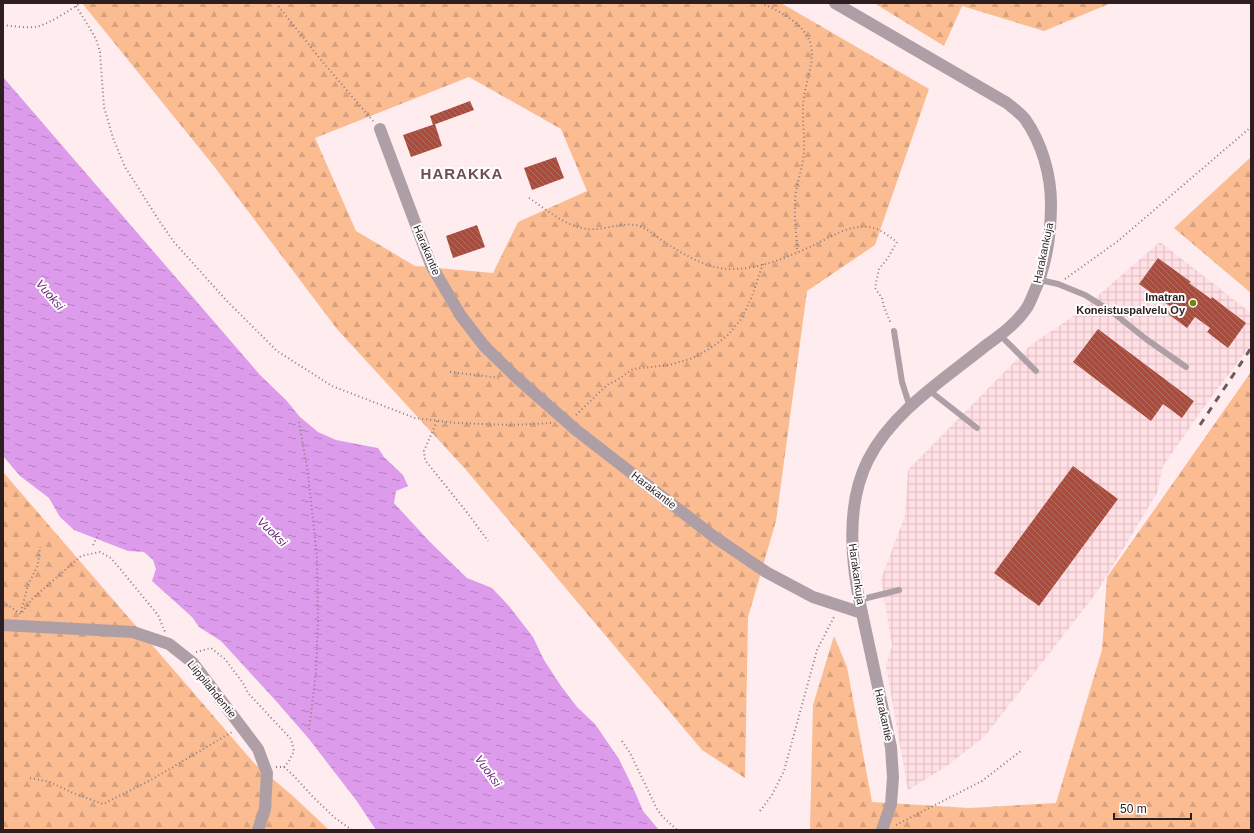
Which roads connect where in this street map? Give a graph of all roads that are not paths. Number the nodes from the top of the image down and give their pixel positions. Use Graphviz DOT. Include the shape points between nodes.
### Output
graph roads {
  1 [pos="835,3"];
  2 [pos="380,129"];
  3 [pos="1040,280"];
  4 [pos="894,331"];
  5 [pos="1000,335"];
  6 [pos="1186,367"];
  7 [pos="1036,371"];
  8 [pos="930,390"];
  9 [pos="910,407"];
  10 [pos="977,428"];
  11 [pos="899,590"];
  12 [pos="859,600"];
  13 [pos="862,613"];
  14 [pos="3,625"];
  15 [pos="887,828"];
  16 [pos="258,830"];
  1 -- 3 [label="street, Harakankuja" via="985,89 1024,118 1038,141 1051,197 1051,225"];
  2 -- 13 [label="street, Harakantie" via="431,265 461,316 485,347 567,422 713,536 766,572 813,597"];
  3 -- 5 [label="street, Harakankuja" via="1027,308"];
  3 -- 6 [label="lane" via="1085,295 1112,311"];
  4 -- 9 [label="lane" via="902,382"];
  5 -- 7 [label="lane"];
  5 -- 8 [label="street, Harakankuja"];
  8 -- 9 [label="street, Harakankuja"];
  8 -- 10 [label="lane"];
  9 -- 12 [label="street, Harakankuja" via="882,436 868,460 858,486 852,542"];
  11 -- 12 [label="lane"];
  12 -- 13 [label="street, Harakankuja"];
  13 -- 15 [label="street, Harakantie" via="891,747 894,777"];
  14 -- 16 [label="street, Liippilahdentie" via="20,619 133,632 169,644 186,657 258,749 267,773 265,809"];
}
